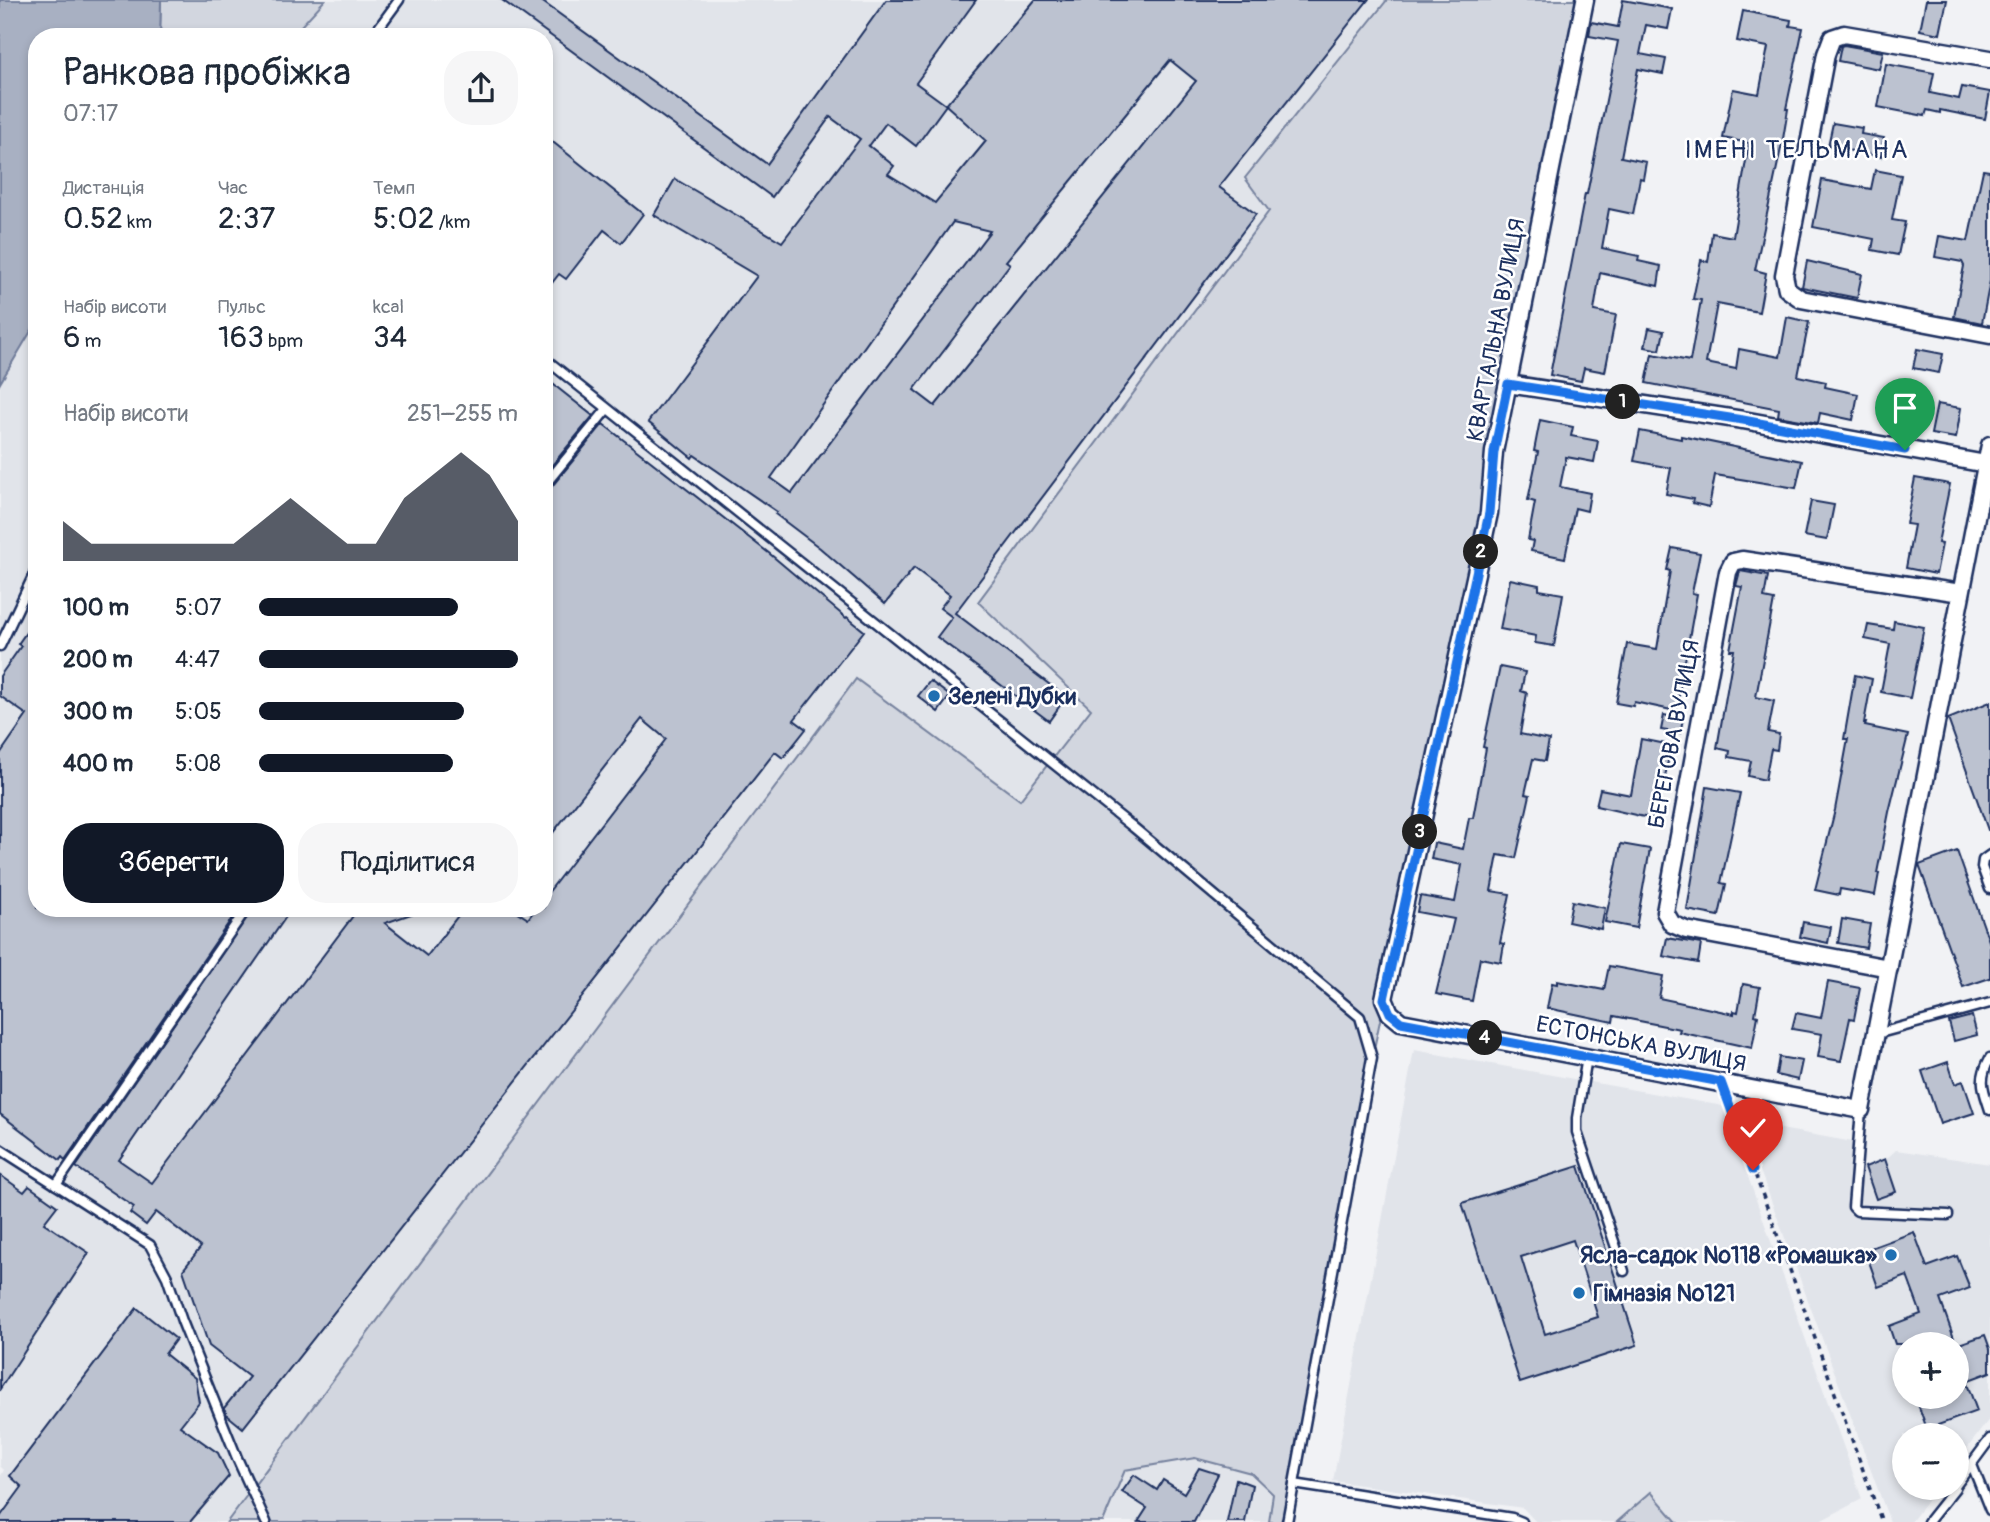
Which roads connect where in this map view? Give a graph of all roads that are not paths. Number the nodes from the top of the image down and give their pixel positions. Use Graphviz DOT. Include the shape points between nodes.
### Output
graph roads {
  1 [pos="399,0"];
  2 [pos="1586,0"];
  3 [pos="379,28"];
  4 [pos="1990,59"];
  5 [pos="1990,335"];
  6 [pos="553,365"];
  7 [pos="1508,384"];
  8 [pos="607,409"];
  9 [pos="1990,445"];
  10 [pos="1986,464"];
  11 [pos="553,474"];
  12 [pos="28,587"];
  13 [pos="1961,593"];
  14 [pos="0,646"];
  15 [pos="1990,855"];
  16 [pos="1990,889"];
  17 [pos="241,917"];
  18 [pos="1889,968"];
  19 [pos="1384,999"];
  20 [pos="1990,1003"];
  21 [pos="1876,1034"];
  22 [pos="1587,1057"];
  23 [pos="1990,1058"];
  24 [pos="1861,1110"];
  25 [pos="1990,1110"];
  26 [pos="0,1149"];
  27 [pos="56,1185"];
  28 [pos="1948,1215"];
  29 [pos="1624,1271"];
  30 [pos="1990,1439"];
  31 [pos="1972,1465"];
  32 [pos="1969,1469"];
  33 [pos="1294,1484"];
  34 [pos="1945,1500"];
  35 [pos="1990,1510"];
  36 [pos="266,1522"];
  37 [pos="1287,1522"];
  38 [pos="1522,1522"];
  39 [pos="1928,1522"];
  1 -- 3 [label="lane"];
  2 -- 7 [label="street, КВАРТАЛЬНА ВУЛИЦЯ"];
  4 -- 5 [label="street" via="1844,34 1832,38 1784,275 1787,289 1801,299"];
  6 -- 8 [label="lane"];
  7 -- 10 [label="street"];
  7 -- 19 [label="street, КВАРТАЛЬНА ВУЛИЦЯ" via="1494,452 1489,513"];
  8 -- 11 [label="lane"];
  8 -- 33 [label="lane" via="1133,827 1360,1017 1372,1058"];
  9 -- 10 [label="street"];
  10 -- 13 [label="street"];
  12 -- 14 [label="lane"];
  13 -- 18 [label="street"];
  13 -- 18 [label="street, БЕРЕГОВА ВУЛИЦЯ" via="1742,560 1733,562 1723,599 1665,912 1672,924 1686,930"];
  15 -- 16 [label="lane" via="1982,867"];
  17 -- 27 [label="lane"];
  18 -- 21 [label="street"];
  19 -- 22 [label="street, ЕСТОНСЬКА ВУЛИЦЯ" via="1401,1022"];
  20 -- 21 [label="lane"];
  21 -- 24 [label="street"];
  22 -- 24 [label="street, ЕСТОНСЬКА ВУЛИЦЯ"];
  22 -- 29 [label="lane" via="1577,1132"];
  23 -- 25 [label="lane" via="1982,1072"];
  24 -- 28 [label="lane" via="1853,1207 1857,1211"];
  26 -- 27 [label="lane"];
  27 -- 36 [label="lane" via="150,1245 167,1276"];
  30 -- 31 [label="lane"];
  31 -- 32 [label="lane"];
  31 -- 35 [label="lane"];
  33 -- 37 [label="lane"];
  33 -- 38 [label="lane"];
  34 -- 39 [label="lane"];
}
